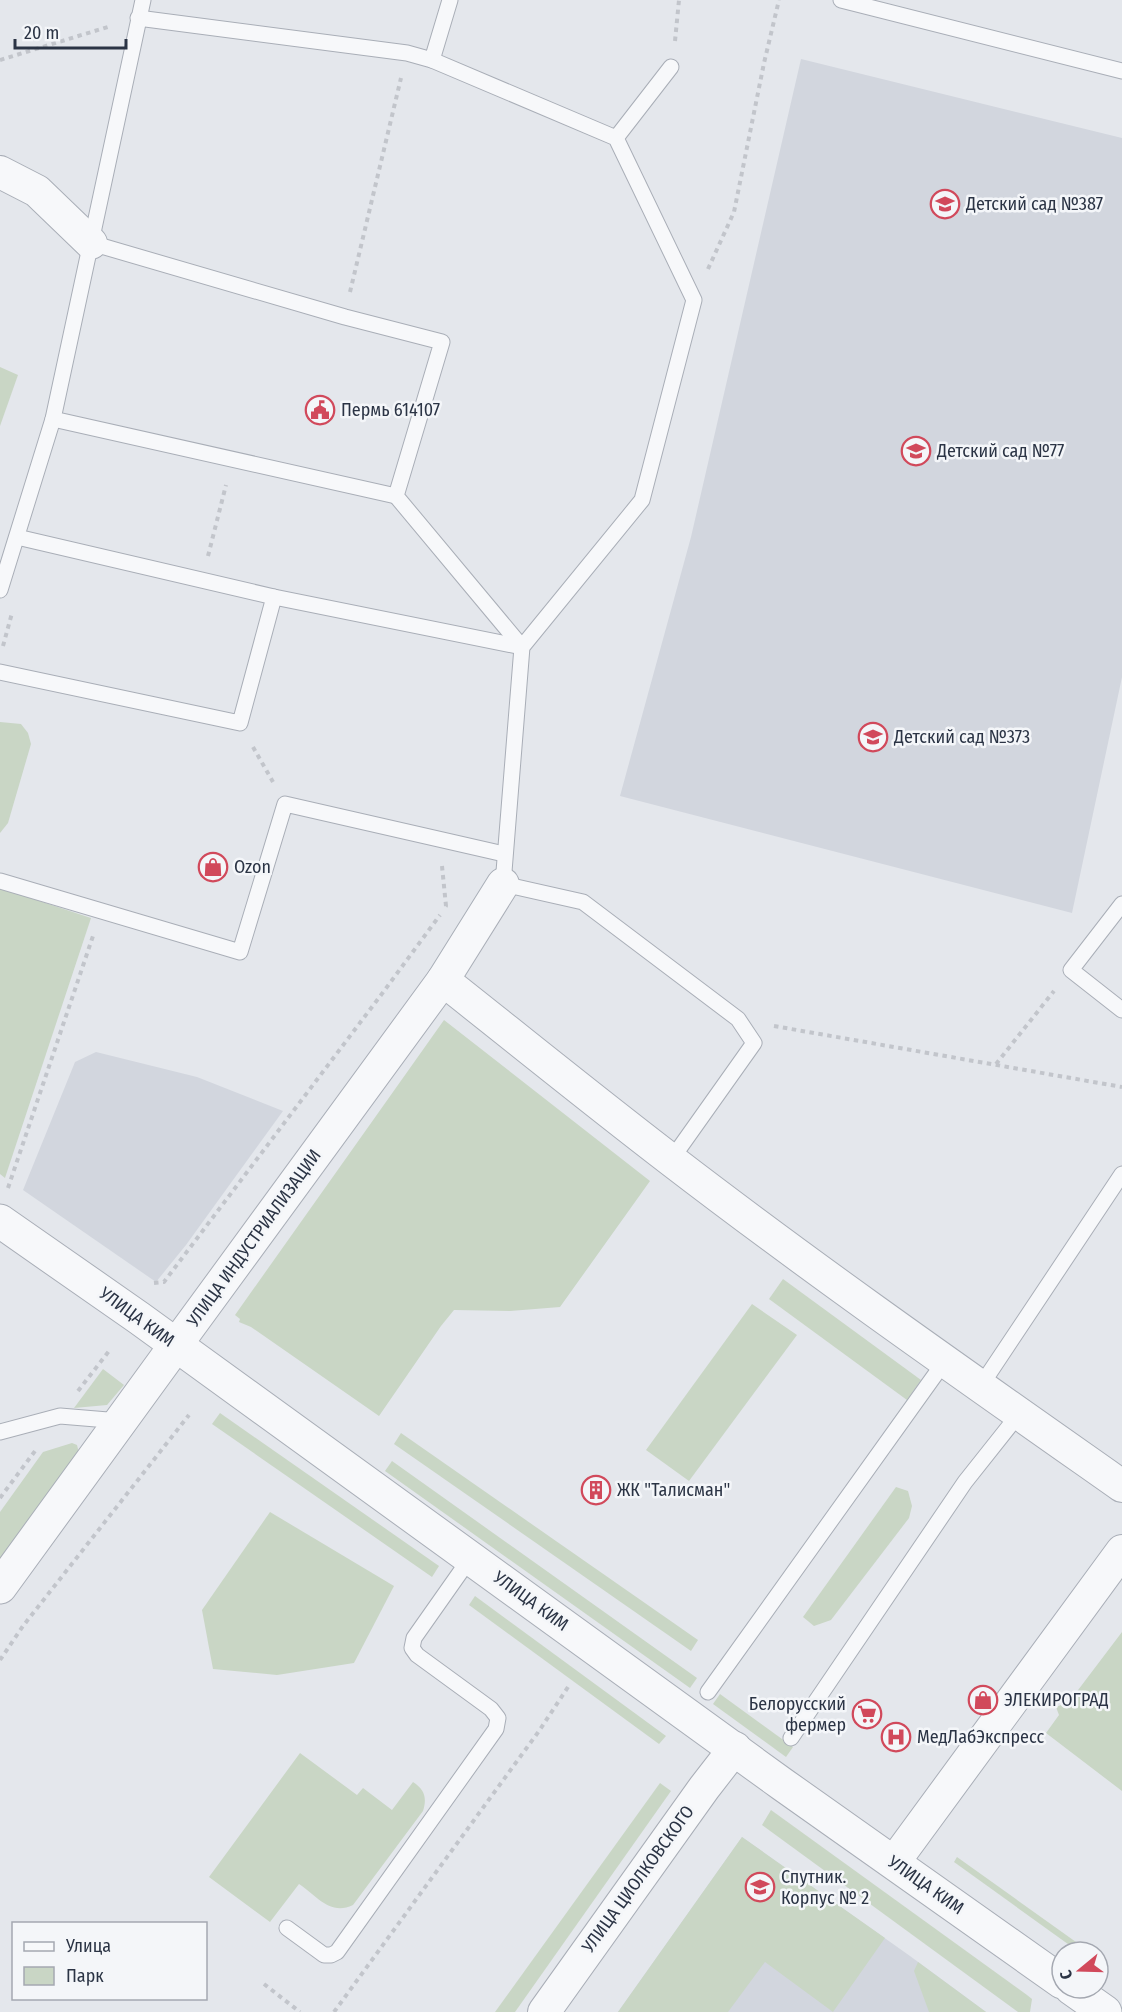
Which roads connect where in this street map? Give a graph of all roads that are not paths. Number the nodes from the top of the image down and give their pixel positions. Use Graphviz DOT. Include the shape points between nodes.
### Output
graph roads {
  1 [pos="143,0"];
  2 [pos="450,0"];
  3 [pos="841,0"];
  4 [pos="138,18"];
  5 [pos="432,60"];
  6 [pos="671,67"];
  7 [pos="1122,71"];
  8 [pos="616,138"];
  9 [pos="0,172"];
  10 [pos="91,243"];
  11 [pos="53,419"];
  12 [pos="396,496"];
  13 [pos="17,537"];
  14 [pos="4,562"];
  15 [pos="0,590"];
  16 [pos="274,597"];
  17 [pos="522,646"];
  18 [pos="0,672"];
  19 [pos="503,869"];
  20 [pos="0,881"];
  21 [pos="1122,904"];
  22 [pos="443,980"];
  23 [pos="1122,1010"];
  24 [pos="671,1160"];
  25 [pos="1122,1174"];
  26 [pos="0,1221"];
  27 [pos="176,1346"];
  28 [pos="945,1361"];
  29 [pos="980,1387"];
  30 [pos="1019,1414"];
  31 [pos="120,1421"];
  32 [pos="0,1432"];
  33 [pos="1122,1486"];
  34 [pos="1122,1551"];
  35 [pos="471,1557"];
  36 [pos="0,1587"];
  37 [pos="708,1692"];
  38 [pos="791,1738"];
  39 [pos="735,1748"];
  40 [pos="894,1863"];
  41 [pos="287,1928"];
  42 [pos="1050,1976"];
  43 [pos="544,2012"];
  1 -- 4 [label="lane"];
  2 -- 5 [label="lane"];
  3 -- 7 [label="lane"];
  4 -- 5 [label="lane" via="406,53"];
  4 -- 10 [label="lane"];
  5 -- 8 [label="lane"];
  6 -- 8 [label="lane"];
  8 -- 17 [label="lane" via="694,300 642,500"];
  9 -- 10 [label="street" via="37,190"];
  10 -- 11 [label="lane"];
  10 -- 12 [label="lane" via="442,342"];
  11 -- 12 [label="lane"];
  11 -- 13 [label="lane"];
  12 -- 17 [label="lane"];
  13 -- 14 [label="lane"];
  13 -- 16 [label="lane"];
  14 -- 15 [label="lane"];
  16 -- 17 [label="lane"];
  16 -- 18 [label="lane" via="240,723"];
  17 -- 19 [label="lane"];
  19 -- 20 [label="lane" via="440,840 285,804 240,952"];
  19 -- 22 [label="street, УЛИЦА ИНДУСТРИАЛИЗАЦИИ"];
  19 -- 24 [label="lane" via="583,902 738,1019 754,1043"];
  21 -- 23 [label="lane" via="1071,970"];
  22 -- 24 [label="street"];
  22 -- 27 [label="street, УЛИЦА ИНДУСТРИАЛИЗАЦИИ"];
  24 -- 28 [label="street"];
  25 -- 29 [label="lane"];
  26 -- 27 [label="street, УЛИЦА КИМ"];
  27 -- 31 [label="street, УЛИЦА ИНДУСТРИАЛИЗАЦИИ"];
  27 -- 35 [label="street, УЛИЦА КИМ"];
  28 -- 29 [label="street"];
  28 -- 37 [label="lane"];
  29 -- 30 [label="street"];
  30 -- 33 [label="street"];
  30 -- 38 [label="lane" via="965,1482"];
  31 -- 32 [label="lane" via="60,1416"];
  31 -- 36 [label="street, УЛИЦА ИНДУСТРИАЛИЗАЦИИ"];
  34 -- 40 [label="street"];
  35 -- 39 [label="street, УЛИЦА КИМ"];
  35 -- 41 [label="lane" via="414,1638 412,1648 491,1709 498,1718 496,1729 337,1952 324,1954"];
  39 -- 40 [label="street, УЛИЦА КИМ"];
  39 -- 43 [label="street, УЛИЦА ЦИОЛКОВСКОГО"];
  40 -- 42 [label="street, УЛИЦА КИМ"];
}
